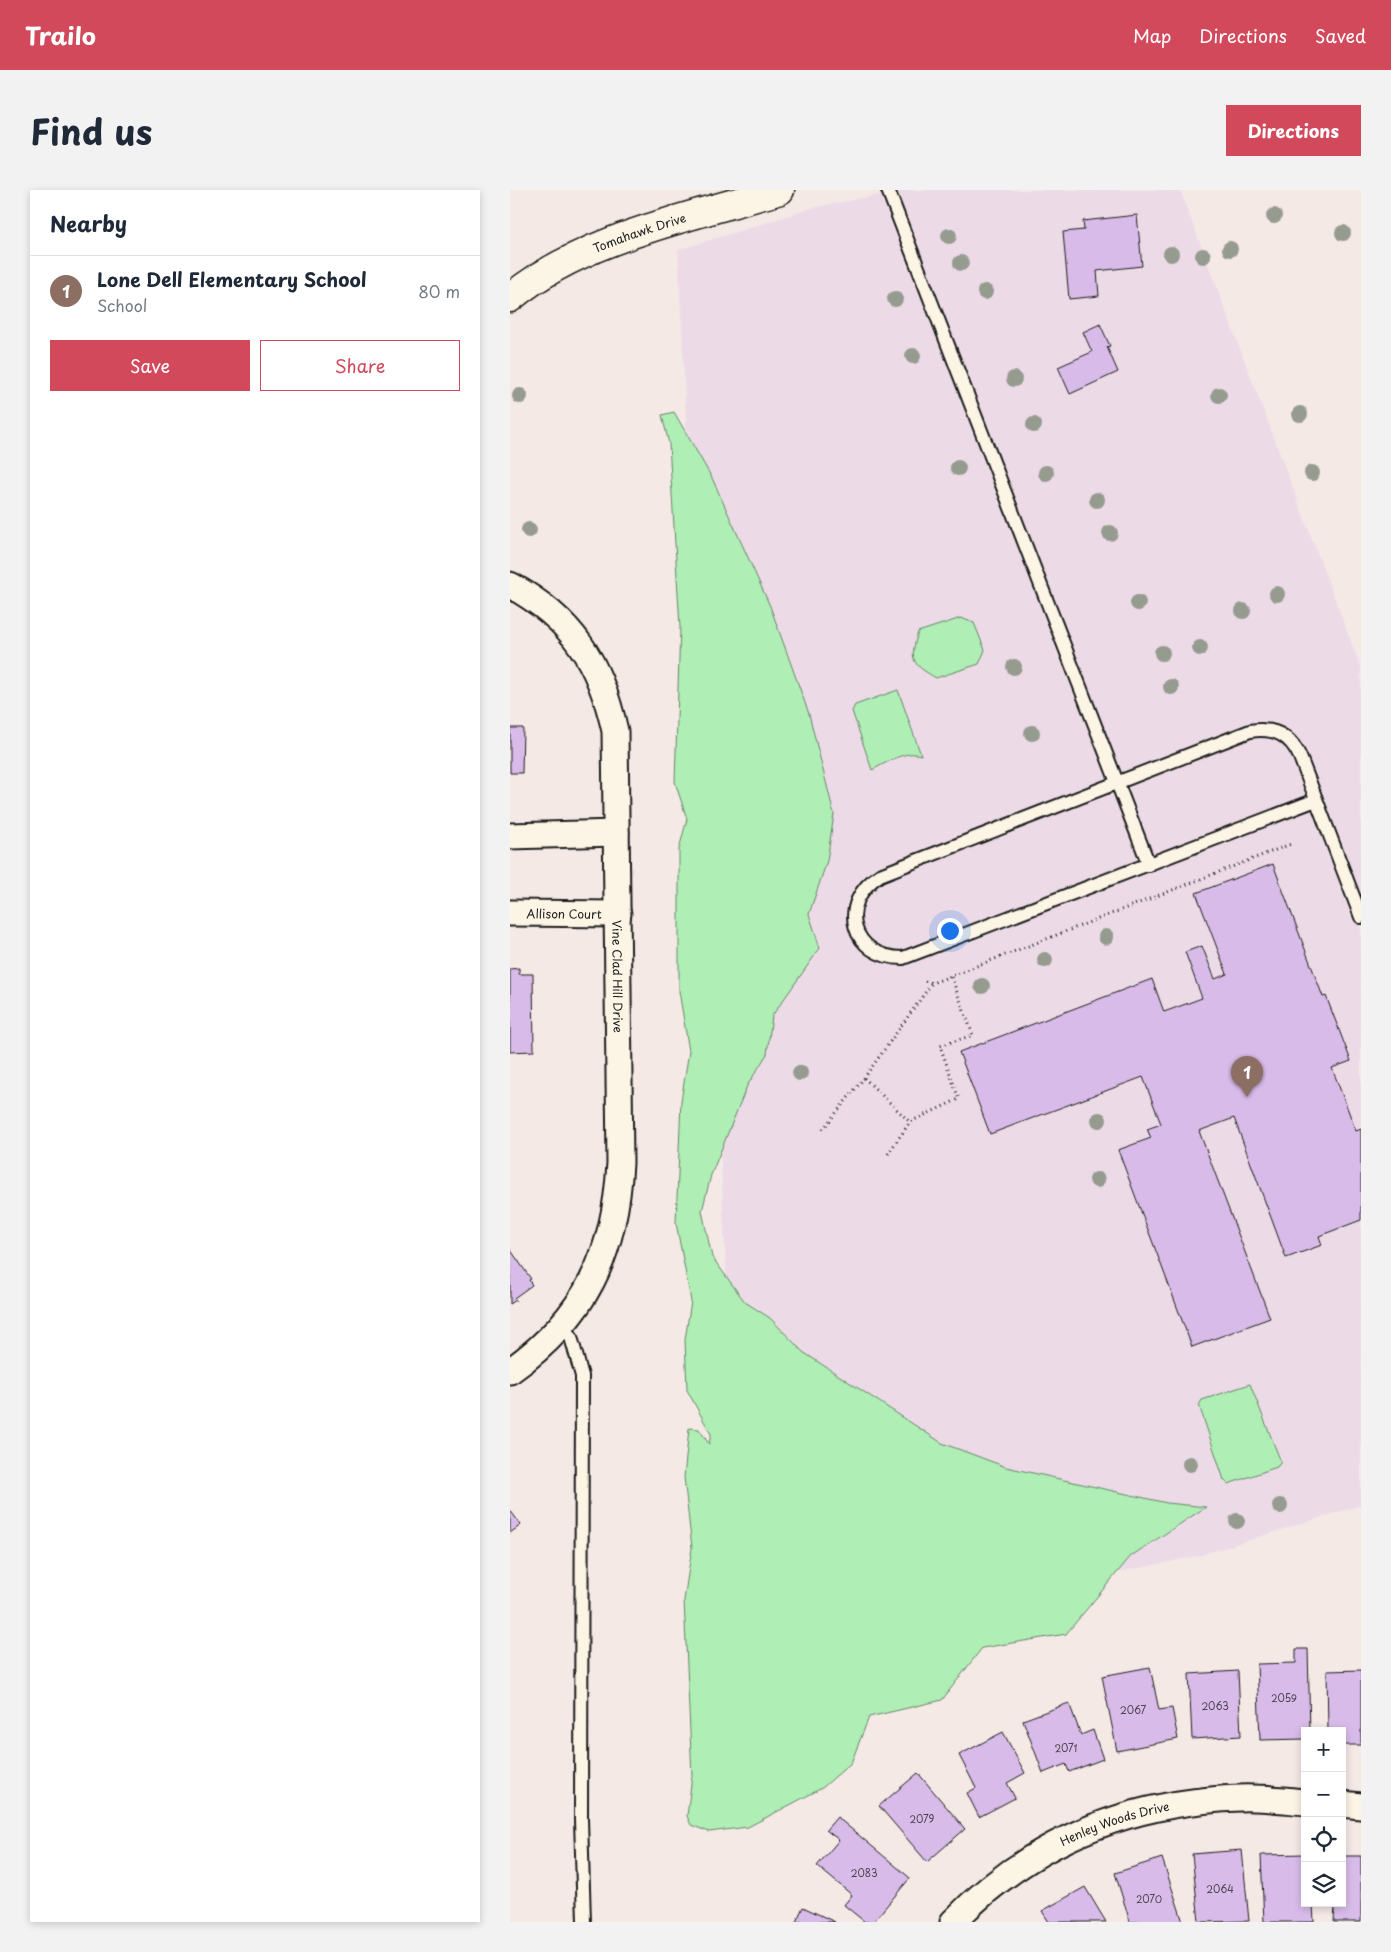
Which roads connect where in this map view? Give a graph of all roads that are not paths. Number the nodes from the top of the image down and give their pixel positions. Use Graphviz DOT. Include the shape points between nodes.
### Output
graph roads {
  1 [pos="780,190"];
  2 [pos="888,190"];
  3 [pos="510,298"];
  4 [pos="510,585"];
  5 [pos="1117,784"];
  6 [pos="1316,800"];
  7 [pos="616,833"];
  8 [pos="510,836"];
  9 [pos="1148,865"];
  10 [pos="510,913"];
  11 [pos="618,914"];
  12 [pos="1361,918"];
  13 [pos="564,1324"];
  14 [pos="510,1371"];
  15 [pos="1301,1802"];
  16 [pos="1346,1804"];
  17 [pos="1361,1806"];
  18 [pos="584,1922"];
  19 [pos="954,1922"];
  1 -- 3 [label="street, Tomahawk Drive" via="629,236 586,253 556,267"];
  2 -- 5 [label="lane"];
  4 -- 7 [label="street, Vine Clad Hill Drive" via="536,600 578,640 608,697 615,731"];
  5 -- 6 [label="lane" via="1263,729 1275,730 1295,745"];
  5 -- 9 [label="lane"];
  5 -- 9 [label="lane" via="880,875 867,884 857,898 854,912 856,927 864,943 876,953 903,958"];
  6 -- 9 [label="lane"];
  6 -- 12 [label="lane"];
  7 -- 8 [label="street"];
  7 -- 11 [label="street, Vine Clad Hill Drive"];
  10 -- 11 [label="street, Allison Court"];
  11 -- 13 [label="street, Vine Clad Hill Drive" via="618,1198 613,1227 602,1259 584,1296"];
  13 -- 14 [label="street, Vine Clad Hill Drive"];
  13 -- 18 [label="lane" via="582,1376 581,1820"];
  15 -- 19 [label="street, Henley Woods Drive" via="1242,1798 1212,1800 1171,1804 1114,1819 1080,1832 1025,1862 981,1894"];
  16 -- 17 [label="street"];
}
